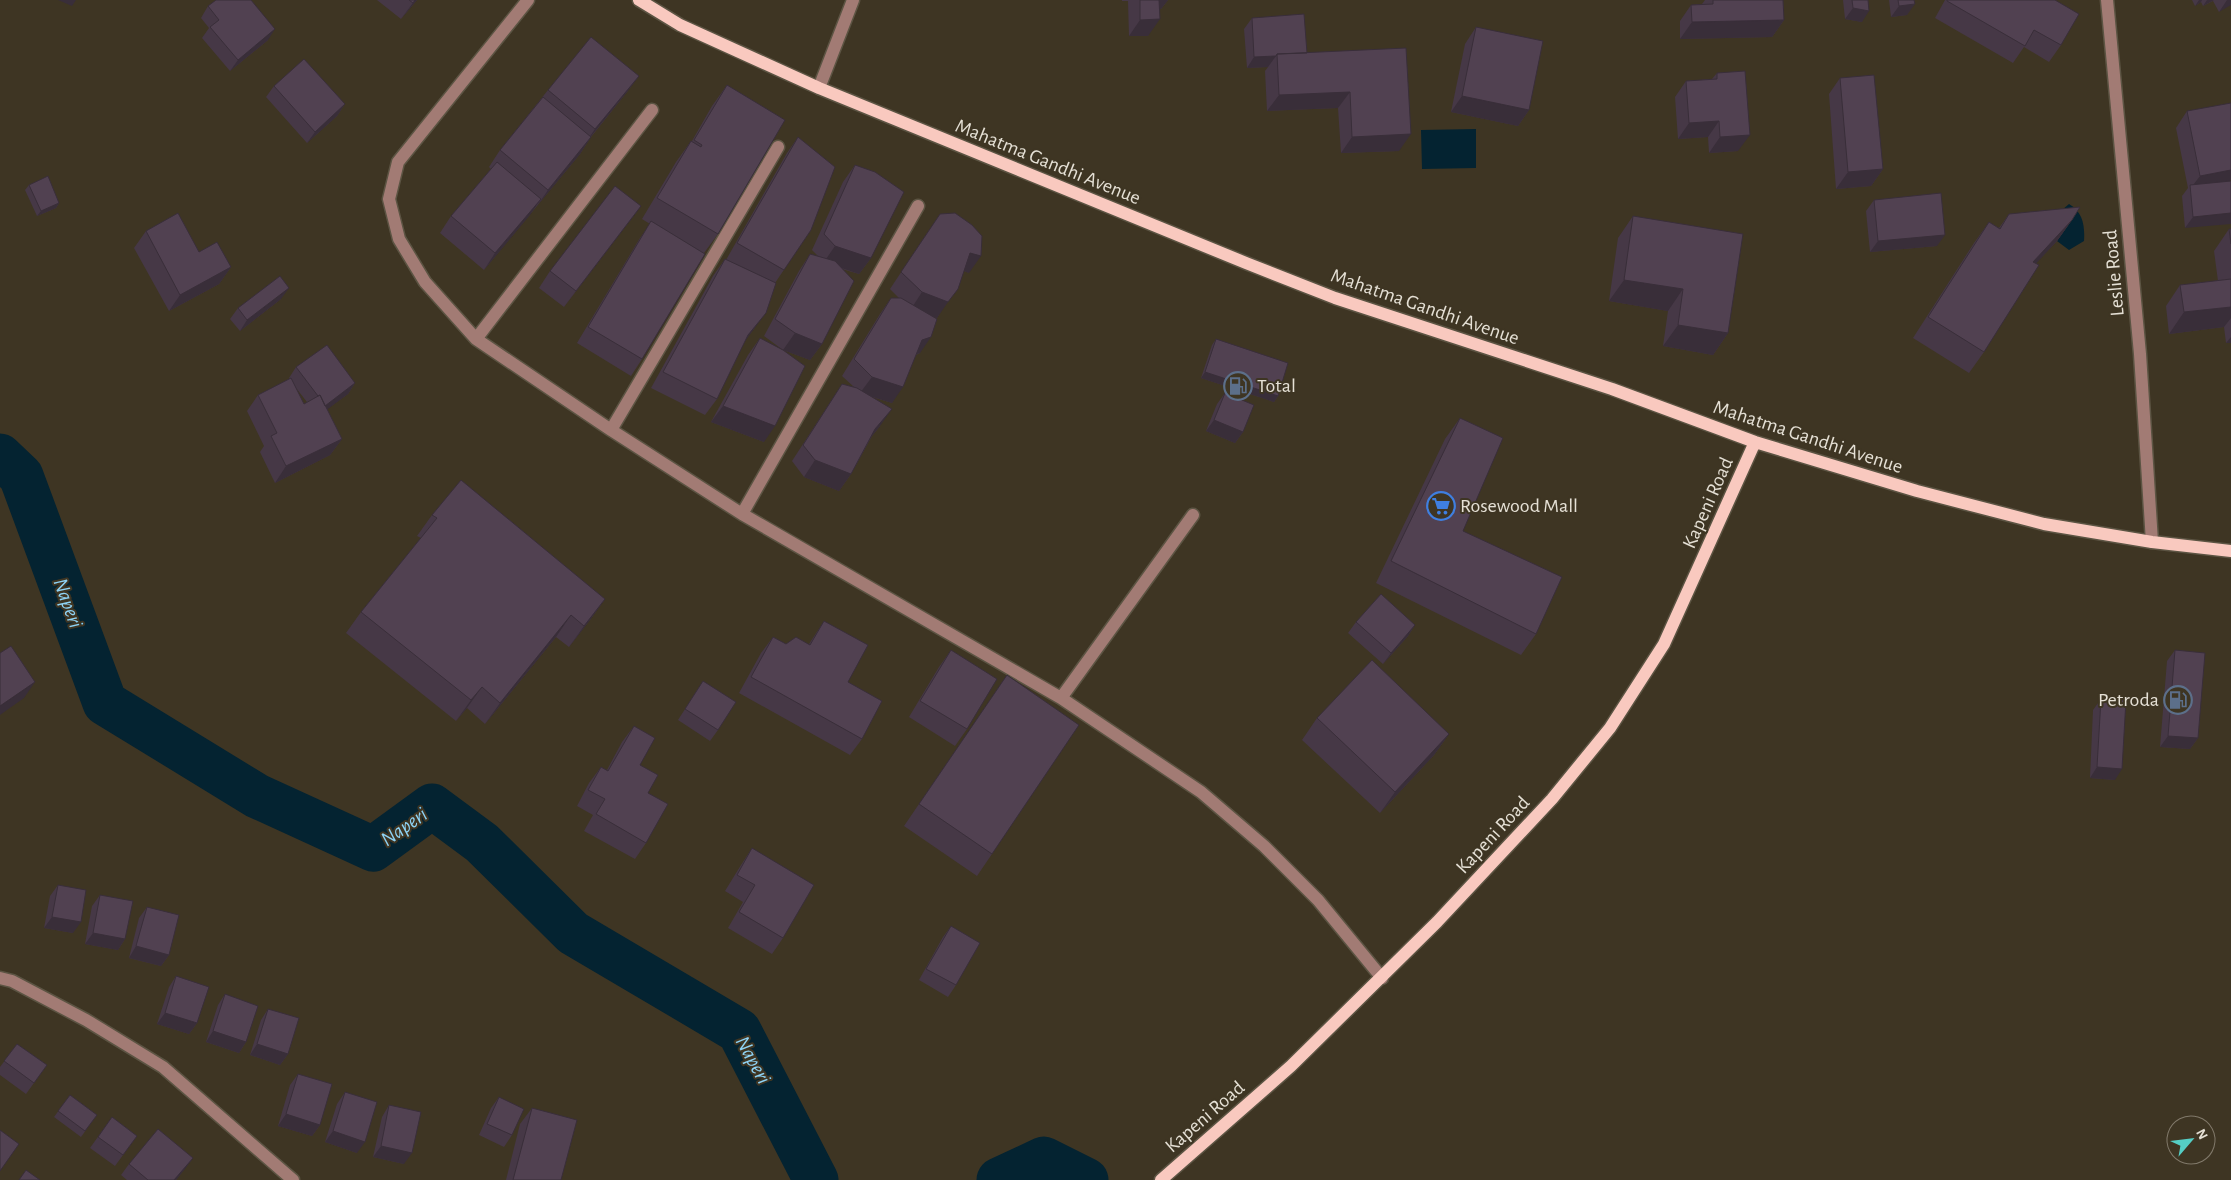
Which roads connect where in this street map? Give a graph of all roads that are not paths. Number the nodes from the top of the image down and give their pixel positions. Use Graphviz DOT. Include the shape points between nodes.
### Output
graph roads {
  1 [pos="528,0"];
  2 [pos="639,0"];
  3 [pos="853,0"];
  4 [pos="2107,0"];
  5 [pos="819,88"];
  6 [pos="652,110"];
  7 [pos="778,147"];
  8 [pos="918,206"];
  9 [pos="476,339"];
  10 [pos="612,430"];
  11 [pos="1755,442"];
  12 [pos="742,514"];
  13 [pos="1193,516"];
  14 [pos="2152,542"];
  15 [pos="2231,550"];
  16 [pos="1061,698"];
  17 [pos="0,978"];
  18 [pos="1382,978"];
  19 [pos="293,1180"];
  20 [pos="1161,1180"];
  1 -- 9 [label="street" via="398,162 389,199 399,239 425,282"];
  2 -- 5 [label="main road, Mahatma Gandhi Avenue" via="680,25"];
  3 -- 5 [label="street"];
  4 -- 14 [label="street, Leslie Road" via="2140,354"];
  5 -- 11 [label="main road, Mahatma Gandhi Avenue" via="1335,298 1612,389"];
  6 -- 9 [label="street"];
  7 -- 10 [label="street"];
  8 -- 12 [label="street"];
  9 -- 10 [label="street"];
  10 -- 12 [label="street"];
  11 -- 14 [label="main road, Mahatma Gandhi Avenue" via="1917,491 2044,524"];
  11 -- 18 [label="main road, Kapeni Road" via="1664,644 1610,728 1552,799"];
  12 -- 16 [label="street"];
  13 -- 16 [label="street"];
  14 -- 15 [label="main road, Mahatma Gandhi Avenue"];
  16 -- 18 [label="street" via="1201,792 1257,840 1318,900"];
  17 -- 19 [label="street" via="12,981 86,1020 162,1067"];
  18 -- 20 [label="main road, Kapeni Road" via="1291,1066"];
}
